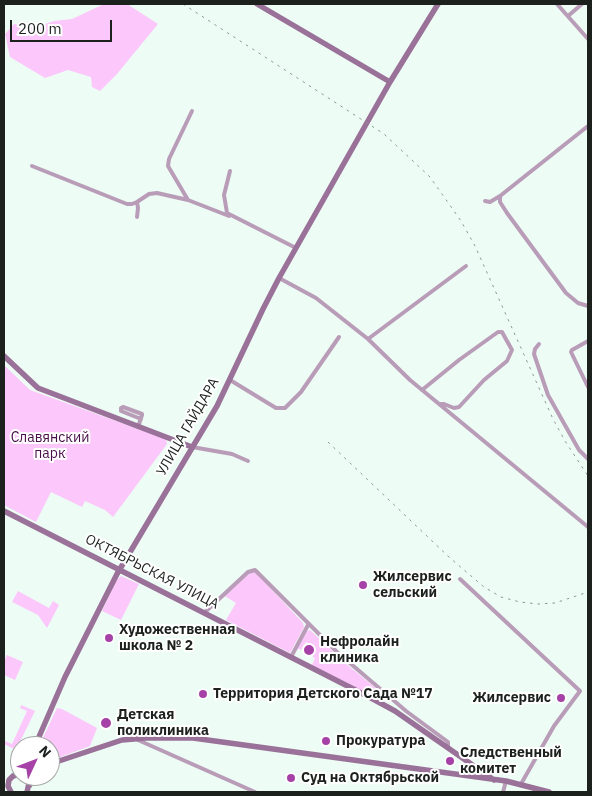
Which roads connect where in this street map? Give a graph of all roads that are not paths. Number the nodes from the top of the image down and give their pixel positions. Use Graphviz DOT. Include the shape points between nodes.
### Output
graph roads {
  1 [pos="257,4"];
  2 [pos="438,4"];
  3 [pos="557,4"];
  4 [pos="582,4"];
  5 [pos="568,16"];
  6 [pos="588,39"];
  7 [pos="390,82"];
  8 [pos="192,111"];
  9 [pos="588,126"];
  10 [pos="32,166"];
  11 [pos="230,172"];
  12 [pos="500,196"];
  13 [pos="188,200"];
  14 [pos="485,201"];
  15 [pos="137,202"];
  16 [pos="229,216"];
  17 [pos="136,217"];
  18 [pos="296,248"];
  19 [pos="466,266"];
  20 [pos="279,278"];
  21 [pos="587,305"];
  22 [pos="339,337"];
  23 [pos="368,339"];
  24 [pos="588,341"];
  25 [pos="540,344"];
  26 [pos="4,356"];
  27 [pos="230,380"];
  28 [pos="588,386"];
  29 [pos="422,390"];
  30 [pos="440,404"];
  31 [pos="141,418"];
  32 [pos="138,427"];
  33 [pos="192,447"];
  34 [pos="588,459"];
  35 [pos="248,462"];
  36 [pos="4,511"];
  37 [pos="588,527"];
  38 [pos="120,569"];
  39 [pos="460,579"];
  40 [pos="204,613"];
  41 [pos="308,625"];
  42 [pos="291,657"];
  43 [pos="39,736"];
  44 [pos="136,739"];
  45 [pos="448,746"];
  46 [pos="60,761"];
  47 [pos="476,766"];
  48 [pos="476,778"];
  49 [pos="494,780"];
  50 [pos="506,781"];
  51 [pos="521,784"];
  52 [pos="4,787"];
  53 [pos="10,792"];
  54 [pos="255,792"];
  55 [pos="503,792"];
  56 [pos="549,792"];
  1 -- 7 [label="street"];
  2 -- 7 [label="street, УЛИЦА ГАЙДАРА"];
  3 -- 5 [label="street"];
  4 -- 5 [label="street"];
  5 -- 6 [label="street"];
  7 -- 18 [label="street, УЛИЦА ГАЙДАРА"];
  8 -- 13 [label="street" via="168,163"];
  9 -- 12 [label="street"];
  10 -- 15 [label="street" via="127,204"];
  11 -- 16 [label="street" via="224,195"];
  12 -- 14 [label="street" via="490,202"];
  12 -- 21 [label="street" via="507,213 566,293 578,303"];
  13 -- 15 [label="street" via="150,194"];
  13 -- 16 [label="street"];
  15 -- 17 [label="street"];
  16 -- 18 [label="street"];
  18 -- 20 [label="street, УЛИЦА ГАЙДАРА"];
  19 -- 23 [label="street"];
  20 -- 23 [label="street" via="316,298"];
  20 -- 27 [label="street, УЛИЦА ГАЙДАРА"];
  22 -- 27 [label="street" via="285,408 276,408"];
  23 -- 29 [label="street"];
  24 -- 28 [label="street" via="571,351"];
  25 -- 34 [label="street" via="534,354 548,394 579,450"];
  26 -- 32 [label="street" via="38,388"];
  27 -- 33 [label="street, УЛИЦА ГАЙДАРА"];
  29 -- 30 [label="street"];
  29 -- 30 [label="street" via="459,360 502,332 512,350 506,361 459,407"];
  30 -- 37 [label="street"];
  31 -- 31 [label="street" via="141,414 121,408 121,411"];
  31 -- 32 [label="street"];
  32 -- 33 [label="street"];
  33 -- 35 [label="street" via="232,454"];
  33 -- 38 [label="street, УЛИЦА ГАЙДАРА"];
  36 -- 38 [label="street, ОКТЯБРЬСКАЯ УЛИЦА"];
  38 -- 40 [label="street, ОКТЯБРЬСКАЯ УЛИЦА"];
  38 -- 43 [label="street, УЛИЦА ГАЙДАРА" via="77,652"];
  39 -- 51 [label="street" via="580,691 554,726"];
  40 -- 41 [label="street" via="252,570 258,572"];
  40 -- 42 [label="street, ОКТЯБРЬСКАЯ УЛИЦА"];
  41 -- 42 [label="street"];
  41 -- 45 [label="street" via="406,711 448,742"];
  42 -- 45 [label="street, ОКТЯБРЬСКАЯ УЛИЦА" via="395,711"];
  44 -- 46 [label="street"];
  44 -- 48 [label="street" via="200,739"];
  44 -- 54 [label="street"];
  45 -- 47 [label="street, ОКТЯБРЬСКАЯ УЛИЦА"];
  47 -- 48 [label="street" via="479,773"];
  47 -- 49 [label="street, ОКТЯБРЬСКАЯ УЛИЦА"];
  48 -- 49 [label="street"];
  49 -- 50 [label="street"];
  50 -- 51 [label="street"];
  50 -- 55 [label="street"];
  51 -- 56 [label="street"];
  52 -- 53 [label="street"];
}
